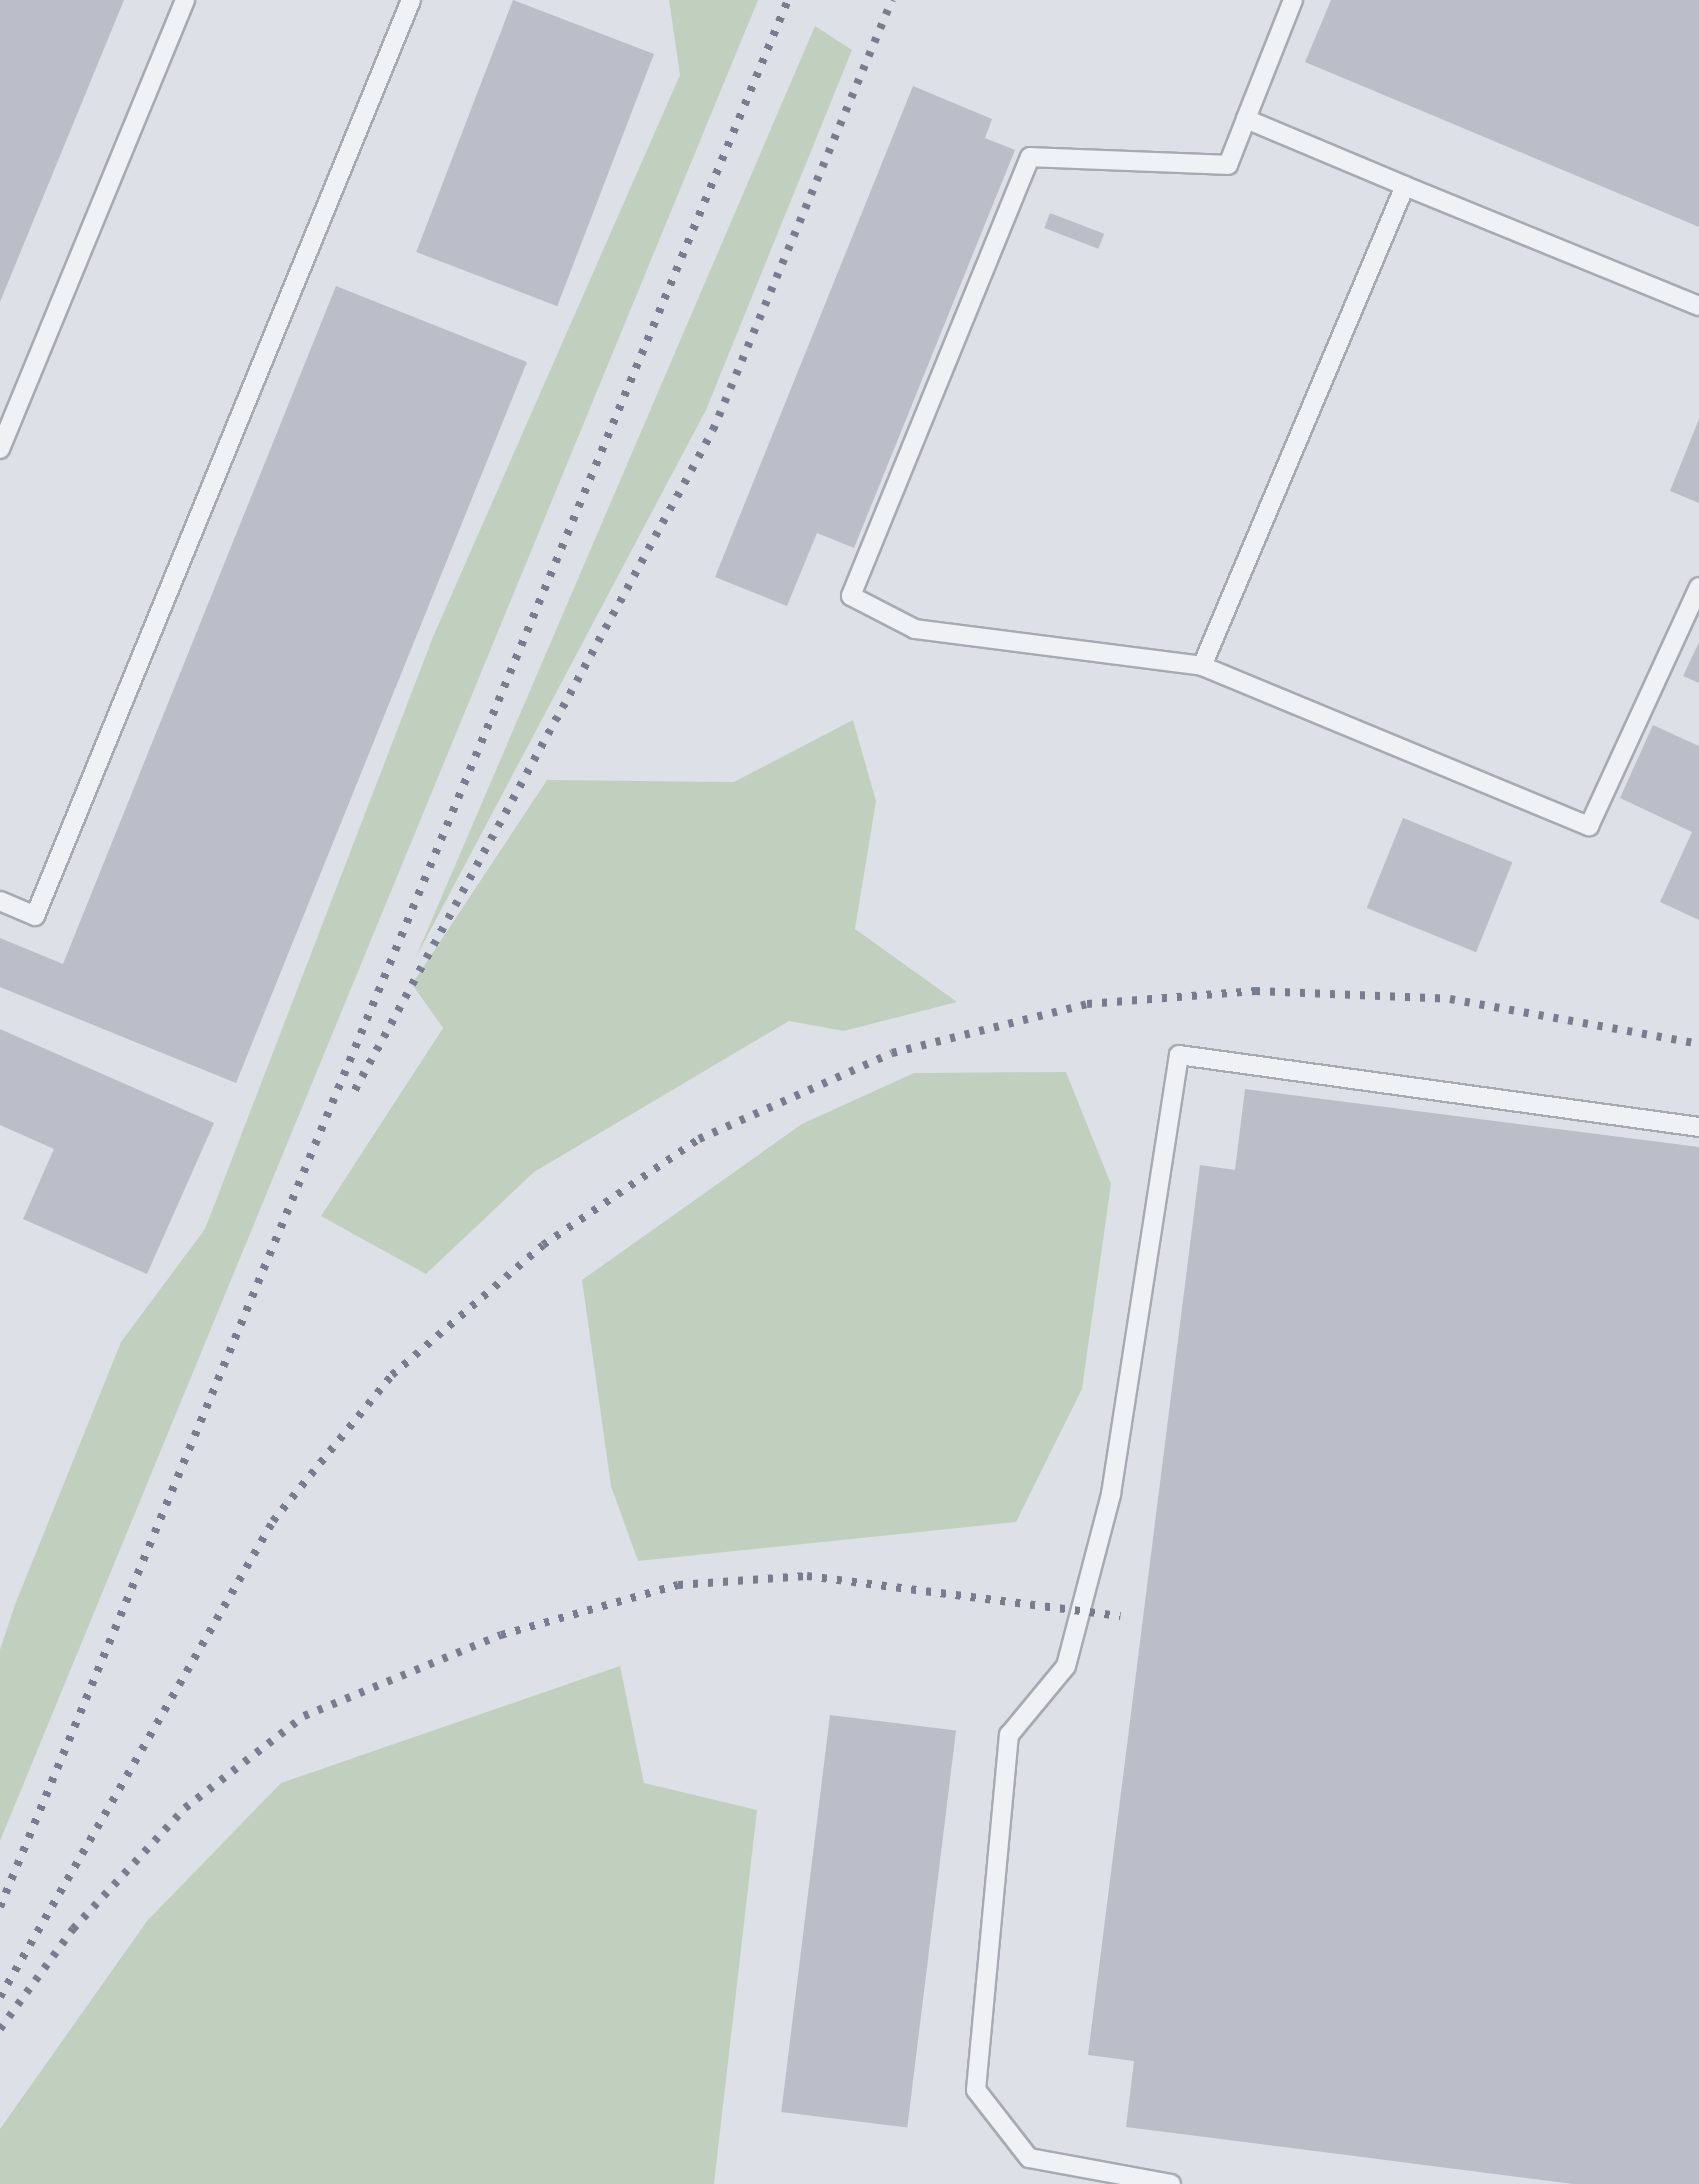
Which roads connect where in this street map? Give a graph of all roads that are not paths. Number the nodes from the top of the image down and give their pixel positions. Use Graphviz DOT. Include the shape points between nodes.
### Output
graph roads {
  1 [pos="185,0"];
  2 [pos="411,0"];
  3 [pos="1293,0"];
  4 [pos="1246,119"];
  5 [pos="1405,186"];
  6 [pos="1699,306"];
  7 [pos="0,449"];
  8 [pos="1699,586"];
  9 [pos="1202,666"];
  10 [pos="0,901"];
  11 [pos="1699,1127"];
  12 [pos="1171,2184"];
  1 -- 7 [label="lane"];
  2 -- 10 [label="lane" via="35,916"];
  3 -- 4 [label="lane"];
  4 -- 5 [label="lane"];
  4 -- 9 [label="lane" via="1228,164 1030,156 851,596 915,630"];
  5 -- 6 [label="lane"];
  5 -- 9 [label="lane"];
  8 -- 9 [label="lane" via="1588,826"];
  11 -- 12 [label="lane" via="1179,1056 1110,1494 1066,1666 1008,1735 976,2090 1028,2158"];
}
